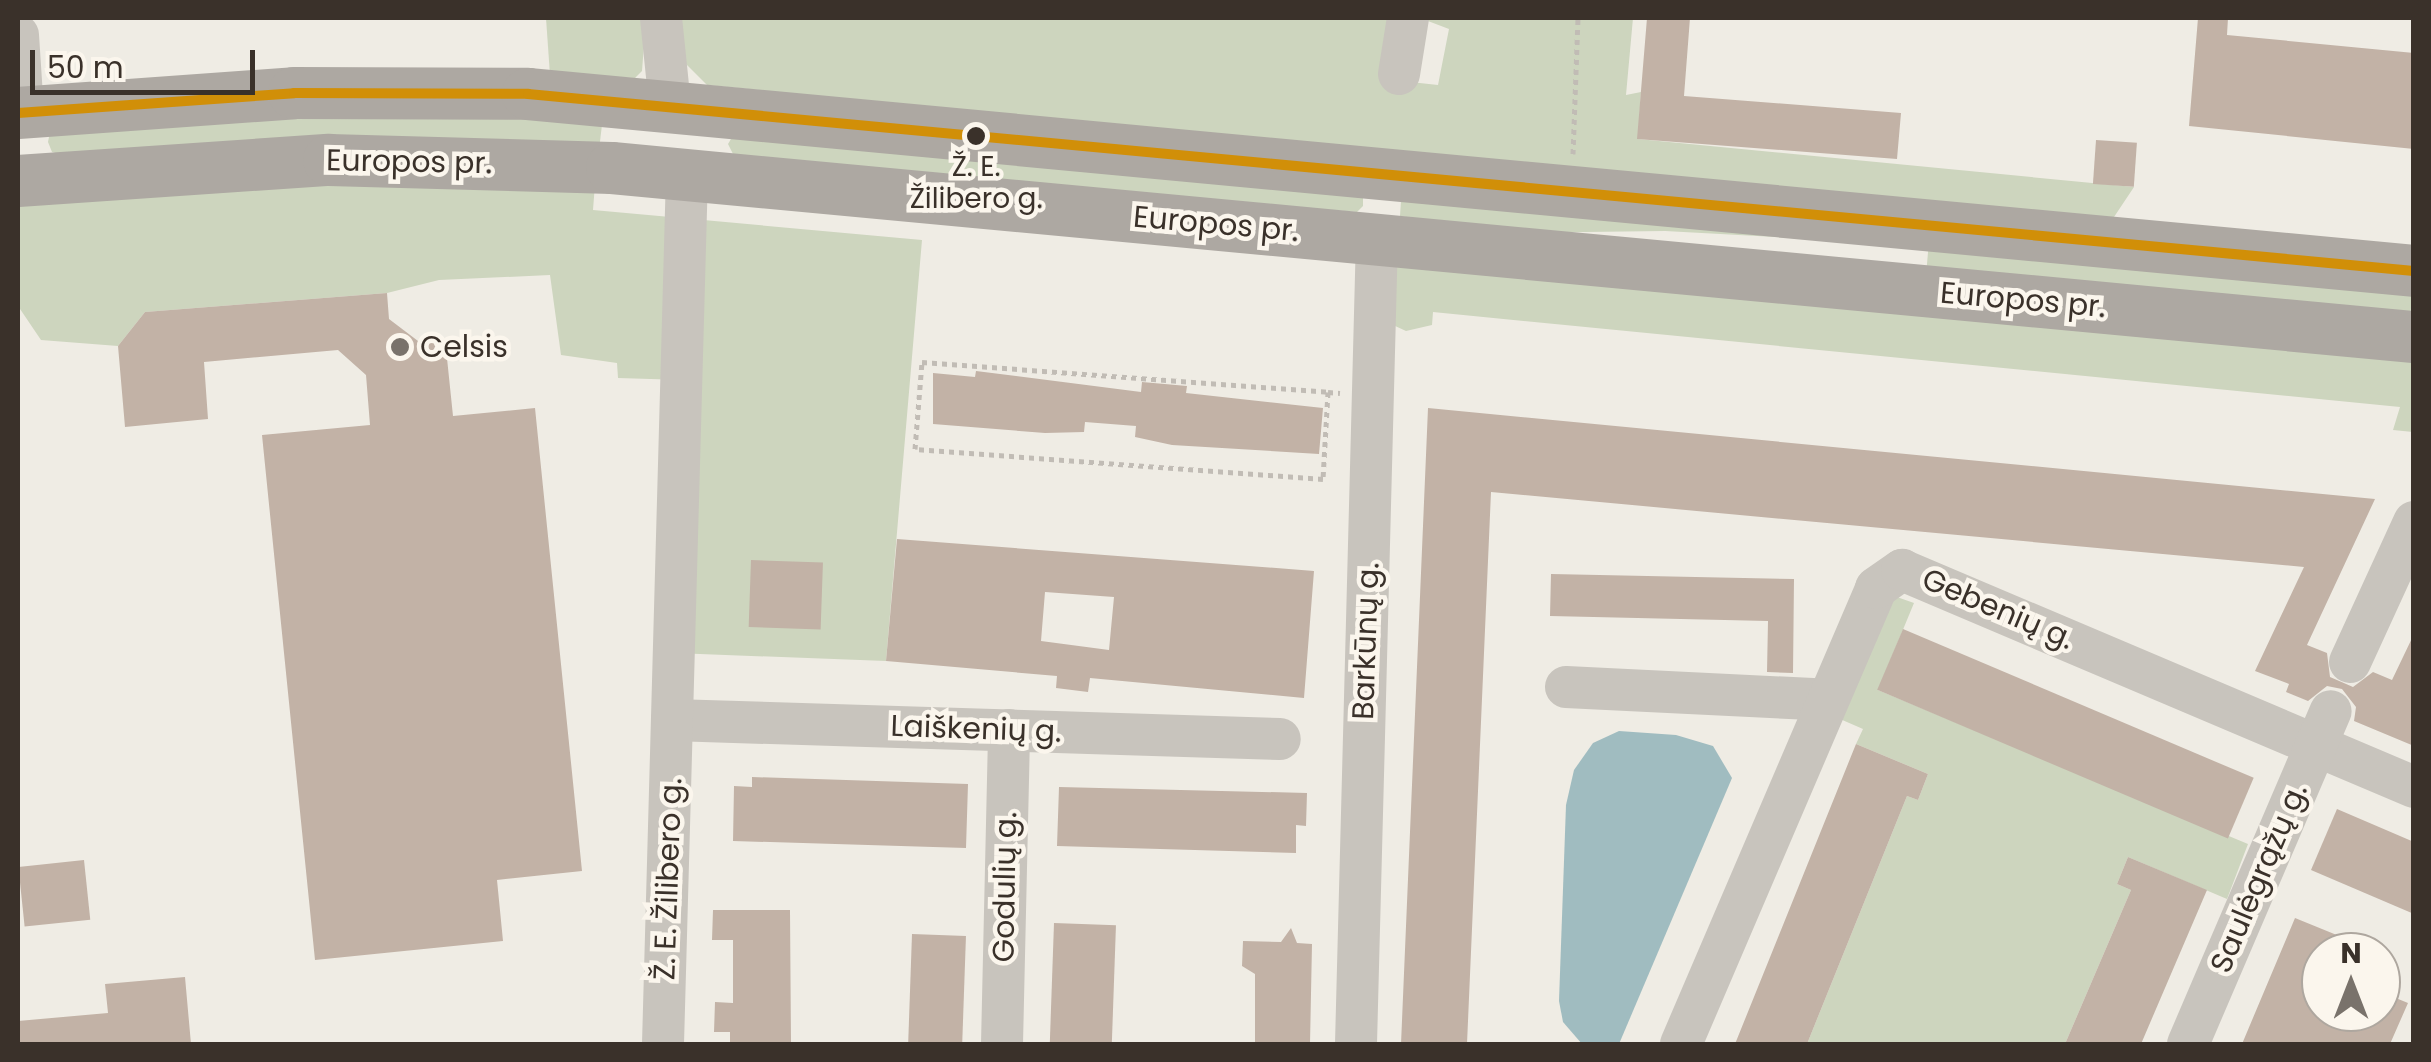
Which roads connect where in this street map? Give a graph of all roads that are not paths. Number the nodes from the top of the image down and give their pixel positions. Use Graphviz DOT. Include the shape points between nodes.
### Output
graph roads {
  1 [pos="662,18"];
  2 [pos="1408,18"];
  3 [pos="18,35"];
  4 [pos="1399,74"];
  5 [pos="679,106"];
  6 [pos="20,112"];
  7 [pos="1382,172"];
  8 [pos="686,175"];
  9 [pos="24,181"];
  10 [pos="1845,216"];
  11 [pos="1377,238"];
  12 [pos="2414,271"];
  13 [pos="1801,280"];
  14 [pos="2414,337"];
  15 [pos="2414,522"];
  16 [pos="2350,662"];
  17 [pos="1566,688"];
  18 [pos="1828,700"];
  19 [pos="672,720"];
  20 [pos="2323,728"];
  21 [pos="1009,730"];
  22 [pos="1280,739"];
  23 [pos="2414,787"];
  24 [pos="664,1044"];
  25 [pos="1002,1044"];
  26 [pos="1356,1044"];
  27 [pos="1681,1044"];
  28 [pos="2188,1044"];
  1 -- 5 [label="street"];
  2 -- 4 [label="street"];
  3 -- 6 [label="street"];
  5 -- 6 [label="main road" via="528,94 294,93"];
  5 -- 7 [label="main road"];
  5 -- 8 [label="main road"];
  6 -- 9 [label="main road"];
  7 -- 10 [label="main road"];
  7 -- 11 [label="main road"];
  8 -- 9 [label="main road, Europos pr." via="329,160"];
  8 -- 11 [label="main road, Europos pr."];
  8 -- 19 [label="street, Ž. E. Žilibero g."];
  10 -- 12 [label="main road"];
  10 -- 13 [label="main road" via="1842,244 1825,266"];
  11 -- 13 [label="main road, Europos pr."];
  11 -- 26 [label="street, Barkūnų g."];
  13 -- 14 [label="main road, Europos pr."];
  15 -- 16 [label="street"];
  17 -- 18 [label="street"];
  18 -- 20 [label="street, Gebenių g." via="1876,588 1902,570"];
  18 -- 27 [label="street, Gebenių g."];
  19 -- 21 [label="street, Laiškenių g."];
  19 -- 24 [label="street, Ž. E. Žilibero g."];
  20 -- 23 [label="street, Gebenių g."];
  20 -- 28 [label="street, Saulėgrąžų g."];
  21 -- 22 [label="street, Laiškenių g."];
  21 -- 25 [label="street, Godulių g."];
}
